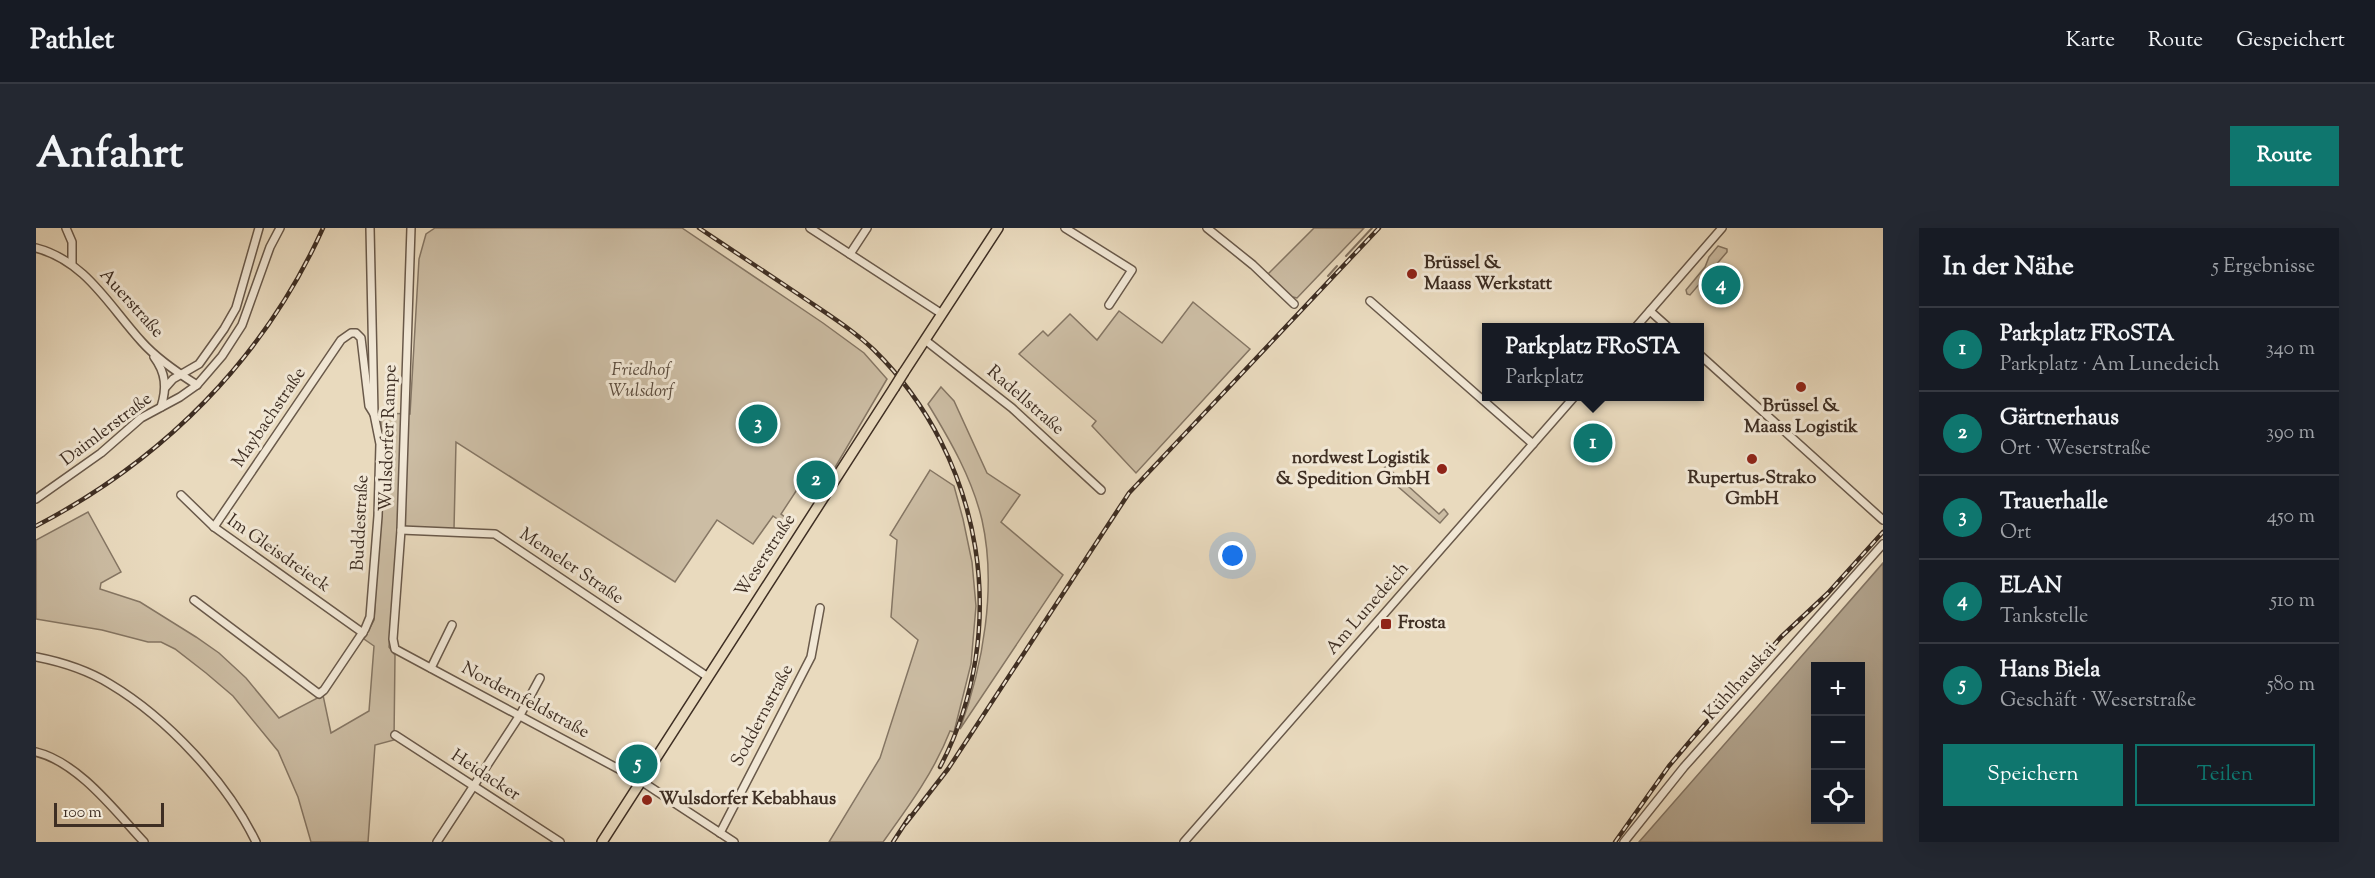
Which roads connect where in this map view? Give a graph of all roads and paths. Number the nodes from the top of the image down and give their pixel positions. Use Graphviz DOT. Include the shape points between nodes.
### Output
graph roads {
  1 [pos="66,228"];
  2 [pos="259,228"];
  3 [pos="280,228"];
  4 [pos="370,228"];
  5 [pos="411,228"];
  6 [pos="810,228"];
  7 [pos="867,228"];
  8 [pos="998,228"];
  9 [pos="1065,228"];
  10 [pos="1207,228"];
  11 [pos="1722,228"];
  12 [pos="36,248"];
  13 [pos="850,254"];
  14 [pos="72,263"];
  15 [pos="1370,301"];
  16 [pos="1294,304"];
  17 [pos="1109,305"];
  18 [pos="1650,311"];
  19 [pos="942,314"];
  20 [pos="1639,323"];
  21 [pos="1664,323"];
  22 [pos="356,333"];
  23 [pos="925,340"];
  24 [pos="143,344"];
  25 [pos="1704,359"];
  26 [pos="182,376"];
  27 [pos="196,385"];
  28 [pos="165,388"];
  29 [pos="1482,399"];
  30 [pos="1484,401"];
  31 [pos="1571,401"];
  32 [pos="161,407"];
  33 [pos="374,414"];
  34 [pos="1533,444"];
  35 [pos="1101,490"];
  36 [pos="181,495"];
  37 [pos="36,499"];
  38 [pos="1883,520"];
  39 [pos="214,527"];
  40 [pos="401,530"];
  41 [pos="1883,544"];
  42 [pos="194,600"];
  43 [pos="820,608"];
  44 [pos="452,625"];
  45 [pos="363,633"];
  46 [pos="396,649"];
  47 [pos="36,657"];
  48 [pos="430,668"];
  49 [pos="708,677"];
  50 [pos="540,678"];
  51 [pos="520,715"];
  52 [pos="395,735"];
  53 [pos="36,752"];
  54 [pos="641,781"];
  55 [pos="473,787"];
  56 [pos="720,833"];
  57 [pos="144,842"];
  58 [pos="256,842"];
  59 [pos="437,842"];
  60 [pos="560,842"];
  61 [pos="602,842"];
  62 [pos="734,842"];
  63 [pos="1184,842"];
  64 [pos="1624,842"];
  1 -- 14 [label="street" via="72,242"];
  2 -- 26 [label="street, Daimlerstraße" via="236,308 199,364"];
  3 -- 27 [label="street, Daimlerstraße" via="242,325"];
  4 -- 33 [label="street, Buddestraße"];
  5 -- 40 [label="street, Wulsdorfer Rampe"];
  6 -- 13 [label="street"];
  7 -- 13 [label="street"];
  8 -- 19 [label="main road, Weserstraße"];
  9 -- 17 [label="street" via="1132,270"];
  10 -- 16 [label="street"];
  11 -- 18 [label="street"];
  12 -- 14 [label="street"];
  13 -- 19 [label="street"];
  14 -- 24 [label="street, Auerstraße"];
  15 -- 29 [label="street"];
  18 -- 20 [label="street"];
  18 -- 21 [label="street"];
  19 -- 23 [label="main road, Weserstraße"];
  22 -- 33 [label="street, Buddestraße" via="361,338 369,406"];
  22 -- 39 [label="street, Maybachstraße" via="341,340"];
  23 -- 35 [label="street, Radellstraße" via="1012,408"];
  23 -- 49 [label="main road, Weserstraße, bridge"];
  24 -- 26 [label="street, Auerstraße"];
  24 -- 28 [label="street" via="160,365"];
  25 -- 38 [label="street"];
  26 -- 27 [label="street, Auerstraße"];
  26 -- 28 [label="street, Daimlerstraße"];
  27 -- 32 [label="street, Daimlerstraße"];
  28 -- 32 [label="street"];
  30 -- 34 [label="street"];
  31 -- 34 [label="street, Am Lunedeich"];
  32 -- 37 [label="street, Daimlerstraße"];
  33 -- 45 [label="street, Buddestraße" via="380,444 378,516 370,617"];
  34 -- 63 [label="street, Am Lunedeich"];
  36 -- 39 [label="street, Im Gleisdreieck"];
  39 -- 45 [label="street, Im Gleisdreieck"];
  40 -- 46 [label="street, Wulsdorfer Rampe" via="393,639"];
  40 -- 49 [label="street, Memeler Straße" via="495,534"];
  41 -- 64 [label="street, Kühlhauskai" via="1684,767"];
  42 -- 45 [label="street, Buddestraße" via="319,694"];
  43 -- 56 [label="street, Soddernstraße" via="811,657"];
  44 -- 48 [label="street"];
  46 -- 48 [label="street, Nordernfeldstraße"];
  47 -- 58 [label="street" via="81,669 108,682 167,727 234,804"];
  48 -- 51 [label="street, Nordernfeldstraße"];
  49 -- 54 [label="main road, Weserstraße"];
  50 -- 51 [label="street"];
  51 -- 54 [label="street, Nordernfeldstraße"];
  51 -- 55 [label="street"];
  52 -- 55 [label="street, Heidacker"];
  53 -- 57 [label="street" via="69,768"];
  54 -- 56 [label="street, Nordernfeldstraße"];
  54 -- 61 [label="main road, Weserstraße"];
  55 -- 59 [label="street"];
  55 -- 60 [label="street, Heidacker"];
  56 -- 62 [label="street, Nordernfeldstraße"];
}
